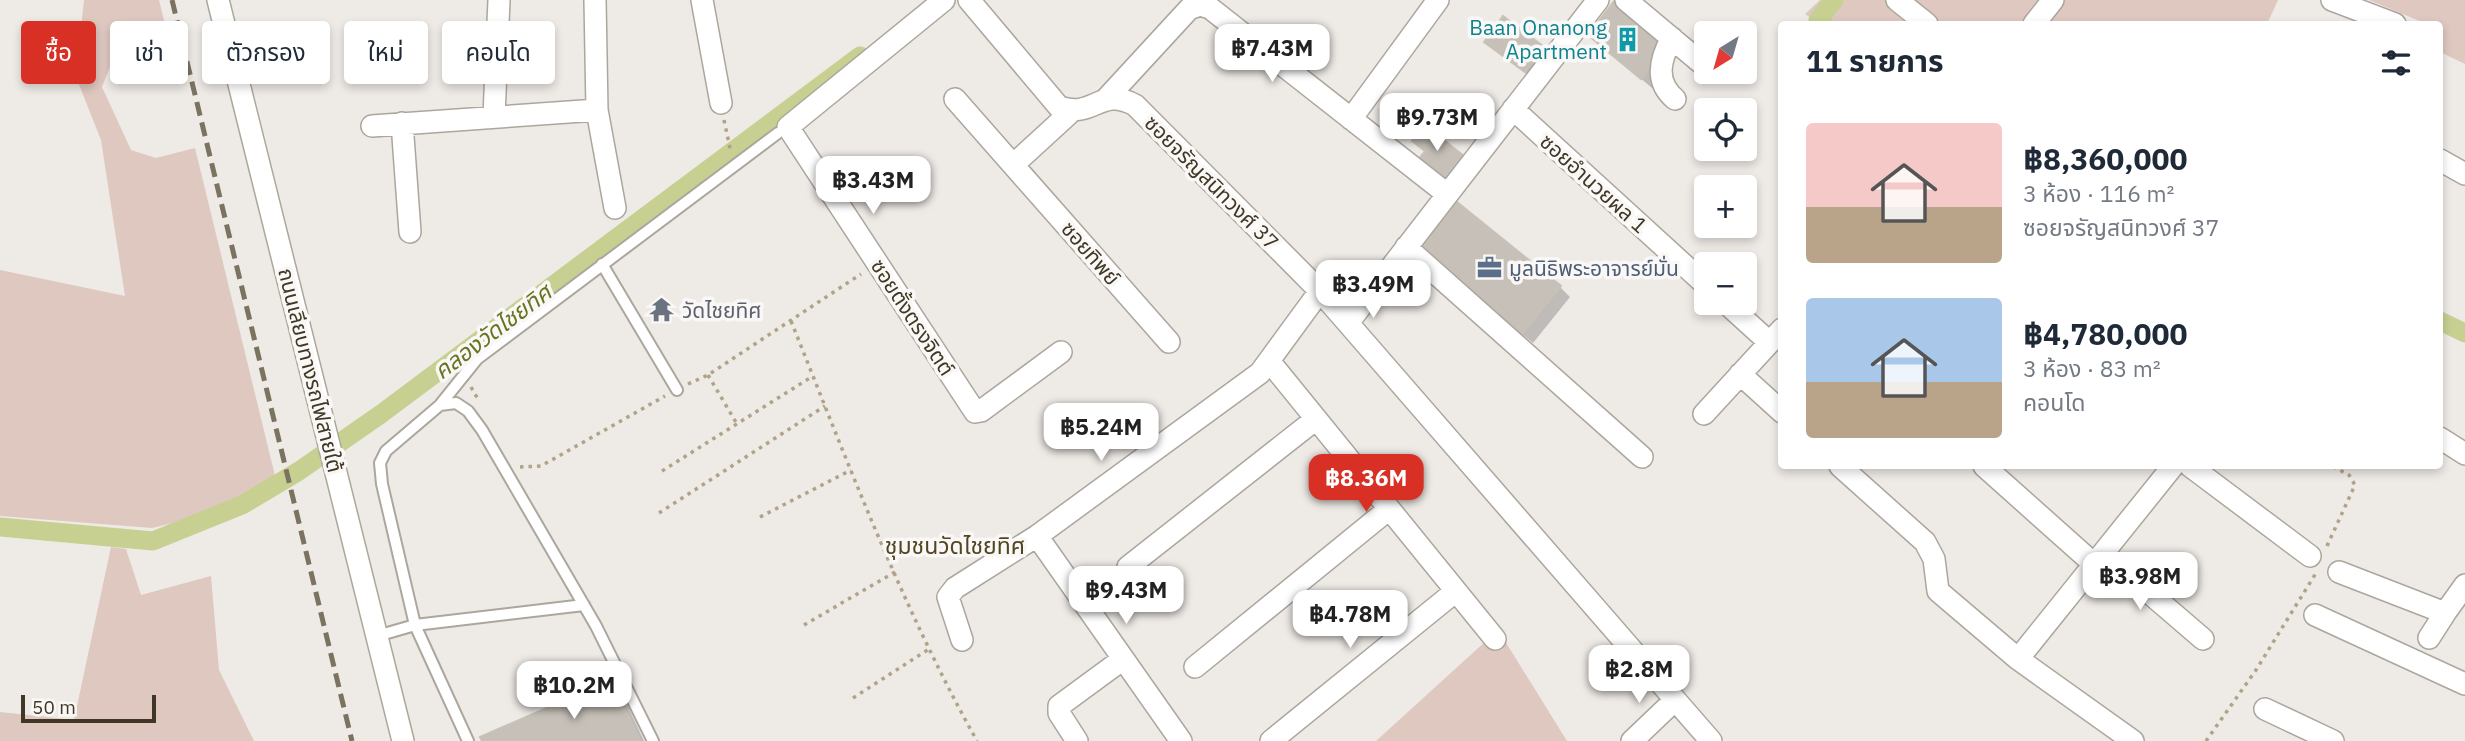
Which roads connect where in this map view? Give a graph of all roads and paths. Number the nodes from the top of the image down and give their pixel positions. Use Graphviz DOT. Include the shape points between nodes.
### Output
graph roads {
  1 [pos="218,0"];
  2 [pos="499,0"];
  3 [pos="595,0"];
  4 [pos="702,0"];
  5 [pos="944,0"];
  6 [pos="969,0"];
  7 [pos="1438,0"];
  8 [pos="1598,0"];
  9 [pos="1626,0"];
  10 [pos="1897,0"];
  11 [pos="2053,0"];
  12 [pos="2332,0"];
  13 [pos="1923,21"];
  14 [pos="2036,21"];
  15 [pos="2387,21"];
  16 [pos="1672,37"];
  17 [pos="1694,56"];
  18 [pos="1107,98"];
  19 [pos="955,99"];
  20 [pos="1675,100"];
  21 [pos="721,103"];
  22 [pos="1513,109"];
  23 [pos="597,110"];
  24 [pos="1072,111"];
  25 [pos="495,116"];
  26 [pos="1351,119"];
  27 [pos="402,123"];
  28 [pos="372,125"];
  29 [pos="778,134"];
  30 [pos="727,135"];
  31 [pos="733,161"];
  32 [pos="2443,162"];
  33 [pos="1013,165"];
  34 [pos="2465,174"];
  35 [pos="1447,194"];
  36 [pos="615,208"];
  37 [pos="410,232"];
  38 [pos="1406,247"];
  39 [pos="602,264"];
  40 [pos="866,270"];
  41 [pos="1694,274"];
  42 [pos="1320,291"];
  43 [pos="1744,315"];
  44 [pos="790,321"];
  45 [pos="1348,323"];
  46 [pos="1775,335"];
  47 [pos="1169,342"];
  48 [pos="1061,352"];
  49 [pos="1270,362"];
  50 [pos="1740,374"];
  51 [pos="467,375"];
  52 [pos="708,375"];
  53 [pos="813,376"];
  54 [pos="677,390"];
  55 [pos="440,405"];
  56 [pos="481,405"];
  57 [pos="825,406"];
  58 [pos="1778,408"];
  59 [pos="1704,414"];
  60 [pos="1316,419"];
  61 [pos="737,424"];
  62 [pos="2443,440"];
  63 [pos="2465,454"];
  64 [pos="513,457"];
  65 [pos="1642,457"];
  66 [pos="1843,469"];
  67 [pos="1987,469"];
  68 [pos="2172,469"];
  69 [pos="2194,469"];
  70 [pos="2338,469"];
  71 [pos="851,470"];
  72 [pos="662,471"];
  73 [pos="1389,509"];
  74 [pos="659,513"];
  75 [pos="760,517"];
  76 [pos="1037,536"];
  77 [pos="2317,559"];
  78 [pos="2099,560"];
  79 [pos="1128,567"];
  80 [pos="895,572"];
  81 [pos="2339,572"];
  82 [pos="1456,591"];
  83 [pos="2458,599"];
  84 [pos="584,605"];
  85 [pos="2315,615"];
  86 [pos="415,625"];
  87 [pos="804,625"];
  88 [pos="377,636"];
  89 [pos="2429,638"];
  90 [pos="1494,639"];
  91 [pos="2203,639"];
  92 [pos="962,640"];
  93 [pos="929,649"];
  94 [pos="1124,659"];
  95 [pos="2018,659"];
  96 [pos="1195,667"];
  97 [pos="2465,684"];
  98 [pos="853,698"];
  99 [pos="1675,700"];
  100 [pos="2265,709"];
  101 [pos="403,741"];
  102 [pos="468,741"];
  103 [pos="653,741"];
  104 [pos="977,741"];
  105 [pos="1077,741"];
  106 [pos="1181,741"];
  107 [pos="1271,741"];
  108 [pos="1632,741"];
  109 [pos="1711,741"];
  110 [pos="2133,741"];
  111 [pos="2206,741"];
  112 [pos="2333,741"];
  1 -- 88 [label="street, ถนนเลียบทางรถไฟสายใต้"];
  2 -- 25 [label="street"];
  3 -- 23 [label="street"];
  4 -- 21 [label="street"];
  5 -- 48 [label="street, ซอยตั้งตรงจิตต์" via="788,127 975,412"];
  6 -- 24 [label="street" via="1059,107"];
  7 -- 26 [label="street"];
  8 -- 22 [label="street"];
  9 -- 16 [label="street"];
  10 -- 13 [label="street"];
  11 -- 14 [label="street"];
  12 -- 15 [label="street"];
  16 -- 17 [label="street"];
  16 -- 20 [label="street" via="1661,76"];
  18 -- 24 [label="street" via="1083,111"];
  18 -- 26 [label="street" via="1189,9 1200,5 1210,8"];
  18 -- 42 [label="street, ซอยจรัญสนิทวงศ์ 37" via="1135,105"];
  19 -- 33 [label="street, ซอยทิพย์"];
  22 -- 35 [label="street"];
  22 -- 41 [label="street, ซอยอำนวยผล 1"];
  23 -- 25 [label="street"];
  23 -- 36 [label="street"];
  24 -- 33 [label="street"];
  25 -- 27 [label="street"];
  26 -- 35 [label="street"];
  27 -- 28 [label="street"];
  27 -- 37 [label="street"];
  29 -- 39 [label="lane"];
  30 -- 31 [label="path"];
  32 -- 34 [label="street"];
  33 -- 47 [label="street, ซอยทิพย์"];
  35 -- 38 [label="street"];
  38 -- 45 [label="street"];
  38 -- 65 [label="street"];
  39 -- 51 [label="lane" via="477,359"];
  39 -- 54 [label="lane"];
  40 -- 44 [label="path"];
  42 -- 45 [label="street, ซอยจรัญสนิทวงศ์ 37"];
  42 -- 49 [label="street"];
  43 -- 46 [label="street"];
  44 -- 52 [label="path"];
  44 -- 53 [label="path"];
  45 -- 99 [label="street, ซอยจรัญสนิทวงศ์ 37"];
  46 -- 50 [label="street"];
  49 -- 60 [label="street"];
  49 -- 76 [label="street"];
  50 -- 58 [label="street"];
  50 -- 59 [label="street"];
  51 -- 55 [label="lane"];
  51 -- 56 [label="path"];
  52 -- 54 [label="path"];
  52 -- 61 [label="path"];
  53 -- 57 [label="path"];
  53 -- 61 [label="path"];
  54 -- 64 [label="path" via="541,466 520,467"];
  55 -- 84 [label="lane" via="456,403 468,411"];
  55 -- 86 [label="lane" via="386,451 380,463"];
  57 -- 71 [label="path"];
  57 -- 74 [label="path"];
  60 -- 73 [label="street"];
  60 -- 79 [label="street"];
  61 -- 72 [label="path"];
  62 -- 63 [label="street"];
  66 -- 95 [label="street" via="1925,542 1934,559 1938,591"];
  67 -- 78 [label="street"];
  68 -- 78 [label="street"];
  69 -- 77 [label="street"];
  70 -- 77 [label="path" via="2349,474 2355,485"];
  71 -- 75 [label="path"];
  71 -- 80 [label="path"];
  73 -- 82 [label="street"];
  73 -- 96 [label="street"];
  76 -- 92 [label="street" via="948,597"];
  76 -- 94 [label="street"];
  77 -- 111 [label="path" via="2256,670"];
  78 -- 91 [label="street"];
  78 -- 95 [label="street"];
  80 -- 87 [label="path"];
  80 -- 93 [label="path"];
  81 -- 83 [label="street"];
  82 -- 90 [label="street"];
  82 -- 107 [label="street"];
  83 -- 89 [label="street"];
  84 -- 86 [label="lane"];
  84 -- 103 [label="lane"];
  85 -- 97 [label="street"];
  86 -- 88 [label="lane"];
  86 -- 102 [label="lane"];
  88 -- 101 [label="street, ถนนเลียบทางรถไฟสายใต้"];
  93 -- 98 [label="path"];
  93 -- 104 [label="path"];
  94 -- 105 [label="street" via="1059,706"];
  94 -- 106 [label="street"];
  95 -- 110 [label="street"];
  99 -- 108 [label="street"];
  99 -- 109 [label="street, ซอยจรัญสนิทวงศ์ 37"];
  100 -- 112 [label="street"];
}
